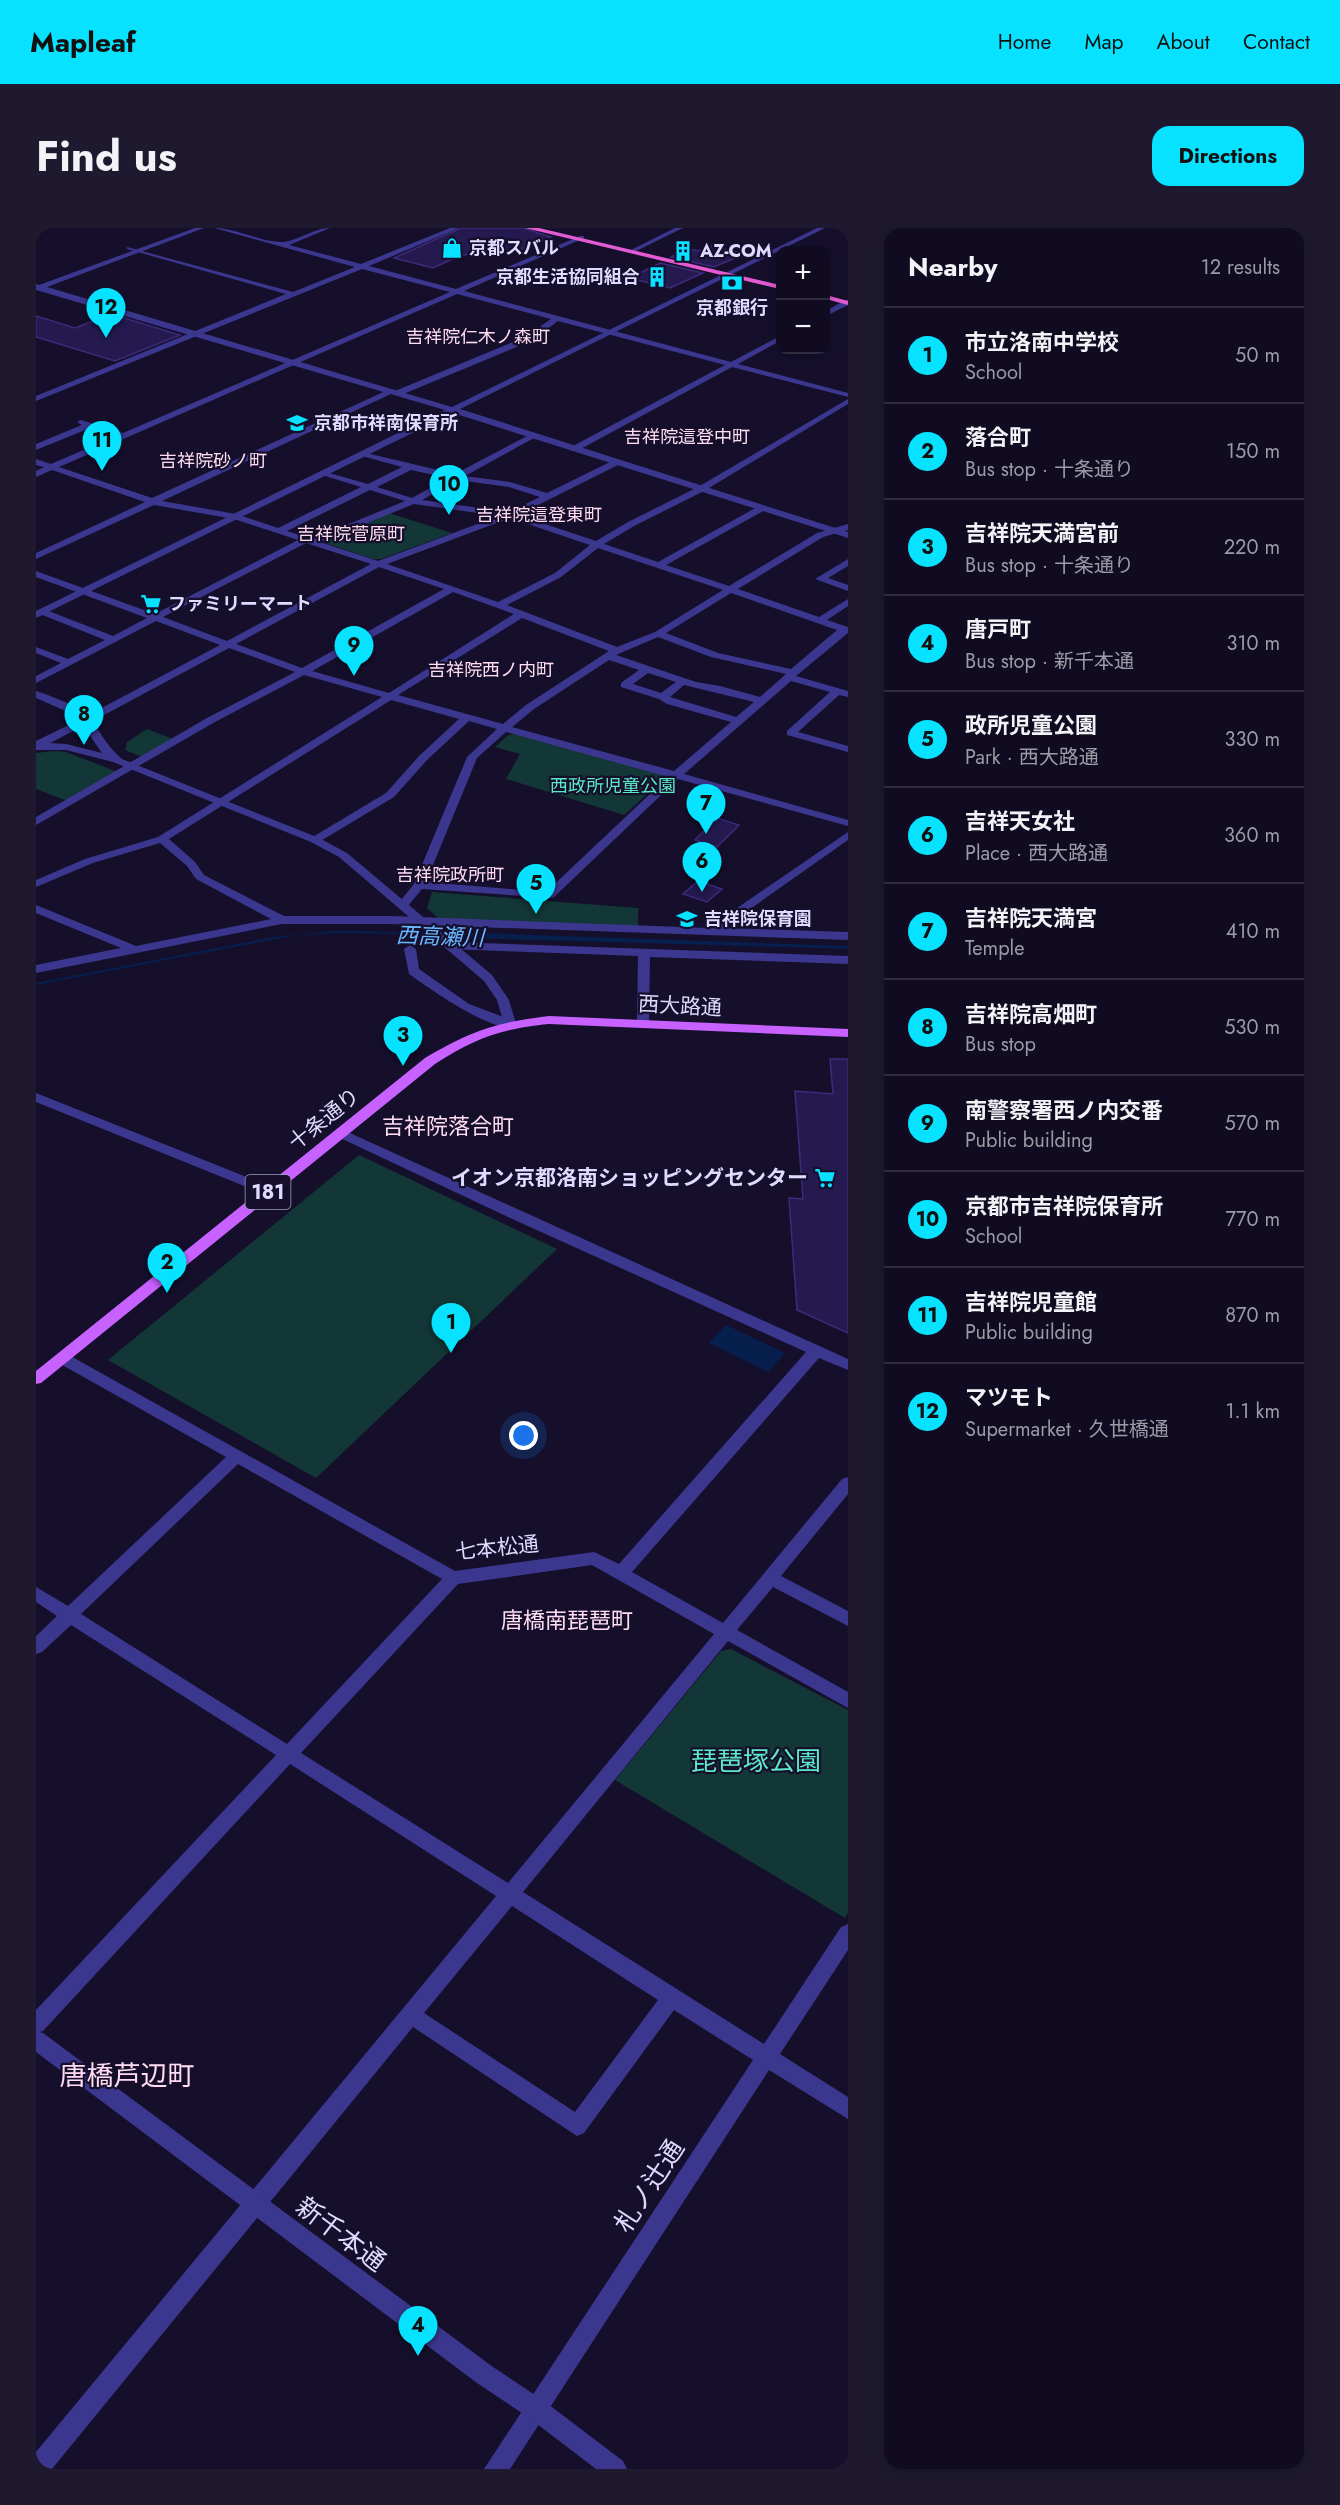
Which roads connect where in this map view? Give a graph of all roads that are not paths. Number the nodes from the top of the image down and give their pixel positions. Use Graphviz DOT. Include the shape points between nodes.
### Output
graph roads {
  1 [pos="185,228"];
  2 [pos="201,228"];
  3 [pos="217,228"];
  4 [pos="327,228"];
  5 [pos="456,228"];
  6 [pos="529,228"];
  7 [pos="545,228"];
  8 [pos="681,228"];
  9 [pos="822,228"];
  10 [pos="579,238"];
  11 [pos="282,245"];
  12 [pos="129,248"];
  13 [pos="632,250"];
  14 [pos="138,251"];
  15 [pos="363,267"];
  16 [pos="731,273"];
  17 [pos="776,284"];
  18 [pos="37,286"];
  19 [pos="457,292"];
  20 [pos="293,294"];
  21 [pos="830,296"];
  22 [pos="848,301"];
  23 [pos="830,311"];
  24 [pos="557,318"];
  25 [pos="612,332"];
  26 [pos="197,333"];
  27 [pos="776,340"];
  28 [pos="294,362"];
  29 [pos="732,365"];
  30 [pos="394,392"];
  31 [pos="848,395"];
  32 [pos="36,399"];
  33 [pos="848,401"];
  34 [pos="453,410"];
  35 [pos="75,420"];
  36 [pos="89,424"];
  37 [pos="124,436"];
  38 [pos="531,436"];
  39 [pos="36,447"];
  40 [pos="574,449"];
  41 [pos="364,454"];
  42 [pos="36,462"];
  43 [pos="617,462"];
  44 [pos="53,467"];
  45 [pos="410,467"];
  46 [pos="325,473"];
  47 [pos="36,474"];
  48 [pos="455,477"];
  49 [pos="369,487"];
  50 [pos="700,489"];
  51 [pos="546,496"];
  52 [pos="412,501"];
  53 [pos="154,502"];
  54 [pos="762,508"];
  55 [pos="510,515"];
  56 [pos="236,517"];
  57 [pos="848,527"];
  58 [pos="279,531"];
  59 [pos="836,531"];
  60 [pos="848,535"];
  61 [pos="309,541"];
  62 [pos="596,545"];
  63 [pos="36,556"];
  64 [pos="848,562"];
  65 [pos="378,564"];
  66 [pos="658,566"];
  67 [pos="36,574"];
  68 [pos="452,588"];
  69 [pos="848,588"];
  70 [pos="729,591"];
  71 [pos="84,592"];
  72 [pos="848,602"];
  73 [pos="500,605"];
  74 [pos="39,614"];
  75 [pos="521,614"];
  76 [pos="155,619"];
  77 [pos="819,621"];
  78 [pos="846,630"];
  79 [pos="658,634"];
  80 [pos="114,640"];
  81 [pos="227,645"];
  82 [pos="36,650"];
  83 [pos="612,653"];
  84 [pos="69,663"];
  85 [pos="647,669"];
  86 [pos="303,672"];
  87 [pos="791,675"];
  88 [pos="36,680"];
  89 [pos="682,682"];
  90 [pos="842,692"];
  91 [pos="36,694"];
  92 [pos="388,697"];
  93 [pos="663,697"];
  94 [pos="762,701"];
  95 [pos="465,719"];
  96 [pos="87,720"];
  97 [pos="739,721"];
  98 [pos="503,729"];
  99 [pos="36,746"];
  100 [pos="848,749"];
  101 [pos="114,759"];
  102 [pos="132,767"];
  103 [pos="676,775"];
  104 [pos="219,802"];
  105 [pos="36,822"];
  106 [pos="848,823"];
  107 [pos="848,835"];
  108 [pos="162,839"];
  109 [pos="315,840"];
  110 [pos="36,884"];
  111 [pos="419,885"];
  112 [pos="403,905"];
  113 [pos="36,909"];
  114 [pos="282,920"];
  115 [pos="424,924"];
  116 [pos="709,932"];
  117 [pos="848,936"];
  118 [pos="450,945"];
  119 [pos="410,949"];
  120 [pos="136,950"];
  121 [pos="644,952"];
  122 [pos="848,960"];
  123 [pos="36,969"];
  124 [pos="510,1024"];
  125 [pos="643,1024"];
  126 [pos="848,1033"];
  127 [pos="36,1097"];
  128 [pos="341,1133"];
  129 [pos="269,1191"];
  130 [pos="816,1351"];
  131 [pos="62,1358"];
  132 [pos="848,1365"];
  133 [pos="36,1379"];
  134 [pos="237,1456"];
  135 [pos="848,1482"];
  136 [pos="621,1572"];
  137 [pos="453,1578"];
  138 [pos="771,1578"];
  139 [pos="36,1594"];
  140 [pos="70,1615"];
  141 [pos="848,1619"];
  142 [pos="724,1633"];
  143 [pos="36,1647"];
  144 [pos="848,1701"];
  145 [pos="290,1754"];
  146 [pos="510,1894"];
  147 [pos="848,1933"];
  148 [pos="672,1997"];
  149 [pos="411,2015"];
  150 [pos="36,2024"];
  151 [pos="36,2040"];
  152 [pos="766,2058"];
  153 [pos="848,2109"];
  154 [pos="257,2204"];
  155 [pos="536,2409"];
  156 [pos="37,2469"];
  157 [pos="495,2469"];
  158 [pos="615,2469"];
  1 -- 12 [label="street"];
  2 -- 14 [label="street"];
  3 -- 11 [label="street"];
  4 -- 11 [label="street"];
  5 -- 15 [label="street"];
  6 -- 10 [label="highway"];
  7 -- 10 [label="highway"];
  8 -- 13 [label="street"];
  9 -- 16 [label="street"];
  10 -- 13 [label="highway"];
  10 -- 19 [label="street"];
  11 -- 15 [label="street"];
  12 -- 14 [label="street"];
  12 -- 18 [label="street"];
  13 -- 16 [label="highway"];
  14 -- 18 [label="street"];
  14 -- 20 [label="street"];
  15 -- 19 [label="street"];
  15 -- 20 [label="street"];
  16 -- 17 [label="highway"];
  16 -- 25 [label="street"];
  18 -- 26 [label="street"];
  19 -- 24 [label="street"];
  19 -- 28 [label="street"];
  20 -- 26 [label="street"];
  21 -- 22 [label="highway"];
  22 -- 23 [label="street"];
  24 -- 25 [label="street"];
  24 -- 30 [label="street" via="528,339"];
  25 -- 29 [label="street"];
  25 -- 34 [label="street"];
  26 -- 28 [label="street"];
  26 -- 32 [label="street"];
  27 -- 29 [label="street"];
  28 -- 30 [label="street"];
  28 -- 37 [label="street"];
  29 -- 31 [label="street"];
  29 -- 40 [label="street"];
  30 -- 34 [label="street"];
  30 -- 53 [label="street"];
  33 -- 50 [label="street"];
  34 -- 38 [label="street"];
  34 -- 41 [label="street"];
  35 -- 36 [label="street"];
  36 -- 37 [label="street"];
  36 -- 39 [label="street"];
  37 -- 44 [label="street"];
  38 -- 40 [label="street"];
  38 -- 48 [label="street"];
  40 -- 43 [label="street"];
  41 -- 45 [label="street"];
  41 -- 46 [label="street"];
  42 -- 44 [label="street"];
  43 -- 50 [label="street"];
  43 -- 51 [label="street"];
  44 -- 47 [label="street"];
  44 -- 53 [label="street"];
  45 -- 48 [label="street"];
  45 -- 49 [label="street"];
  46 -- 49 [label="street"];
  46 -- 56 [label="street"];
  48 -- 51 [label="street" via="510,485"];
  48 -- 52 [label="street"];
  49 -- 52 [label="street"];
  49 -- 58 [label="street"];
  50 -- 54 [label="street"];
  50 -- 62 [label="street"];
  51 -- 55 [label="street"];
  52 -- 55 [label="street"];
  52 -- 61 [label="street"];
  53 -- 56 [label="street"];
  53 -- 63 [label="street"];
  54 -- 59 [label="street"];
  54 -- 66 [label="street"];
  55 -- 62 [label="street"];
  55 -- 65 [label="street"];
  56 -- 58 [label="street"];
  56 -- 71 [label="street"];
  57 -- 59 [label="street"];
  58 -- 61 [label="street"];
  59 -- 60 [label="street"];
  59 -- 70 [label="street" via="820,535"];
  61 -- 65 [label="street"];
  61 -- 76 [label="street"];
  62 -- 66 [label="street"];
  62 -- 73 [label="street" via="558,574"];
  64 -- 69 [label="street" via="820,579"];
  65 -- 68 [label="street"];
  65 -- 81 [label="street"];
  66 -- 70 [label="street"];
  67 -- 71 [label="street"];
  68 -- 73 [label="street"];
  68 -- 86 [label="street"];
  70 -- 77 [label="street"];
  70 -- 79 [label="street"];
  71 -- 74 [label="street"];
  71 -- 76 [label="street"];
  72 -- 77 [label="street"];
  73 -- 75 [label="street"];
  74 -- 80 [label="street"];
  75 -- 83 [label="street"];
  75 -- 92 [label="street"];
  76 -- 80 [label="street"];
  76 -- 81 [label="street"];
  77 -- 78 [label="street"];
  78 -- 87 [label="street"];
  79 -- 83 [label="street"];
  79 -- 87 [label="street"];
  80 -- 84 [label="street"];
  81 -- 86 [label="street"];
  81 -- 96 [label="street"];
  82 -- 84 [label="street"];
  83 -- 85 [label="street"];
  83 -- 98 [label="street"];
  84 -- 88 [label="street"];
  85 -- 89 [label="street"];
  85 -- 93 [label="street" via="625,685"];
  86 -- 92 [label="street"];
  86 -- 102 [label="street"];
  87 -- 90 [label="street"];
  87 -- 94 [label="street"];
  89 -- 93 [label="street"];
  89 -- 94 [label="street"];
  90 -- 100 [label="street" via="791,733"];
  91 -- 96 [label="street" via="73,709"];
  92 -- 95 [label="street"];
  92 -- 104 [label="street"];
  93 -- 97 [label="street"];
  94 -- 97 [label="street"];
  95 -- 98 [label="street"];
  95 -- 109 [label="street" via="390,795"];
  96 -- 99 [label="street"];
  96 -- 101 [label="street" via="102,747"];
  97 -- 103 [label="street"];
  98 -- 103 [label="street"];
  98 -- 111 [label="street" via="472,757"];
  99 -- 101 [label="street" via="71,747"];
  101 -- 102 [label="street"];
  102 -- 104 [label="street"];
  102 -- 105 [label="street"];
  103 -- 106 [label="street"];
  103 -- 111 [label="street" via="549,896"];
  104 -- 108 [label="street"];
  104 -- 109 [label="street"];
  107 -- 116 [label="street"];
  108 -- 110 [label="street" via="88,861"];
  108 -- 114 [label="street" via="200,877"];
  109 -- 112 [label="street" via="343,855"];
  111 -- 112 [label="street"];
  112 -- 115 [label="street"];
  113 -- 120 [label="street"];
  114 -- 115 [label="street"];
  114 -- 120 [label="street"];
  115 -- 116 [label="street"];
  115 -- 118 [label="street"];
  116 -- 117 [label="street"];
  118 -- 121 [label="street"];
  118 -- 124 [label="street" via="495,986"];
  119 -- 124 [label="street" via="413,971 465,1007"];
  120 -- 123 [label="street"];
  121 -- 122 [label="street"];
  121 -- 125 [label="street"];
  124 -- 125 [label="main road, 西大路通 / 181" via="549,1020"];
  124 -- 128 [label="main road, 十条通り / 181" via="445,1050"];
  125 -- 126 [label="main road, 西大路通 / 181"];
  127 -- 129 [label="street"];
  128 -- 129 [label="main road, 十条通り / 181"];
  128 -- 130 [label="street"];
  129 -- 131 [label="main road, 十条通り / 181"];
  130 -- 132 [label="street"];
  130 -- 136 [label="street"];
  131 -- 133 [label="main road, 十条通り / 181"];
  131 -- 134 [label="street, 七本松通"];
  134 -- 137 [label="street, 七本松通"];
  134 -- 140 [label="street"];
  135 -- 138 [label="street"];
  136 -- 137 [label="street, 七本松通" via="594,1558"];
  136 -- 142 [label="street, 七本松通"];
  137 -- 145 [label="street"];
  138 -- 141 [label="street"];
  138 -- 142 [label="street"];
  139 -- 140 [label="street"];
  140 -- 143 [label="street"];
  140 -- 145 [label="street"];
  142 -- 144 [label="street, 七本松通"];
  142 -- 146 [label="street"];
  145 -- 146 [label="street"];
  145 -- 150 [label="street"];
  146 -- 148 [label="street"];
  146 -- 149 [label="street"];
  147 -- 152 [label="street, 札ノ辻通"];
  148 -- 149 [label="street" via="577,2126"];
  148 -- 152 [label="street"];
  149 -- 154 [label="street"];
  151 -- 154 [label="street, 新千本通"];
  152 -- 153 [label="street"];
  152 -- 155 [label="street, 札ノ辻通"];
  154 -- 155 [label="street, 新千本通"];
  154 -- 156 [label="street"];
  155 -- 157 [label="street, 札ノ辻通"];
  155 -- 158 [label="street, 新千本通"];
}
